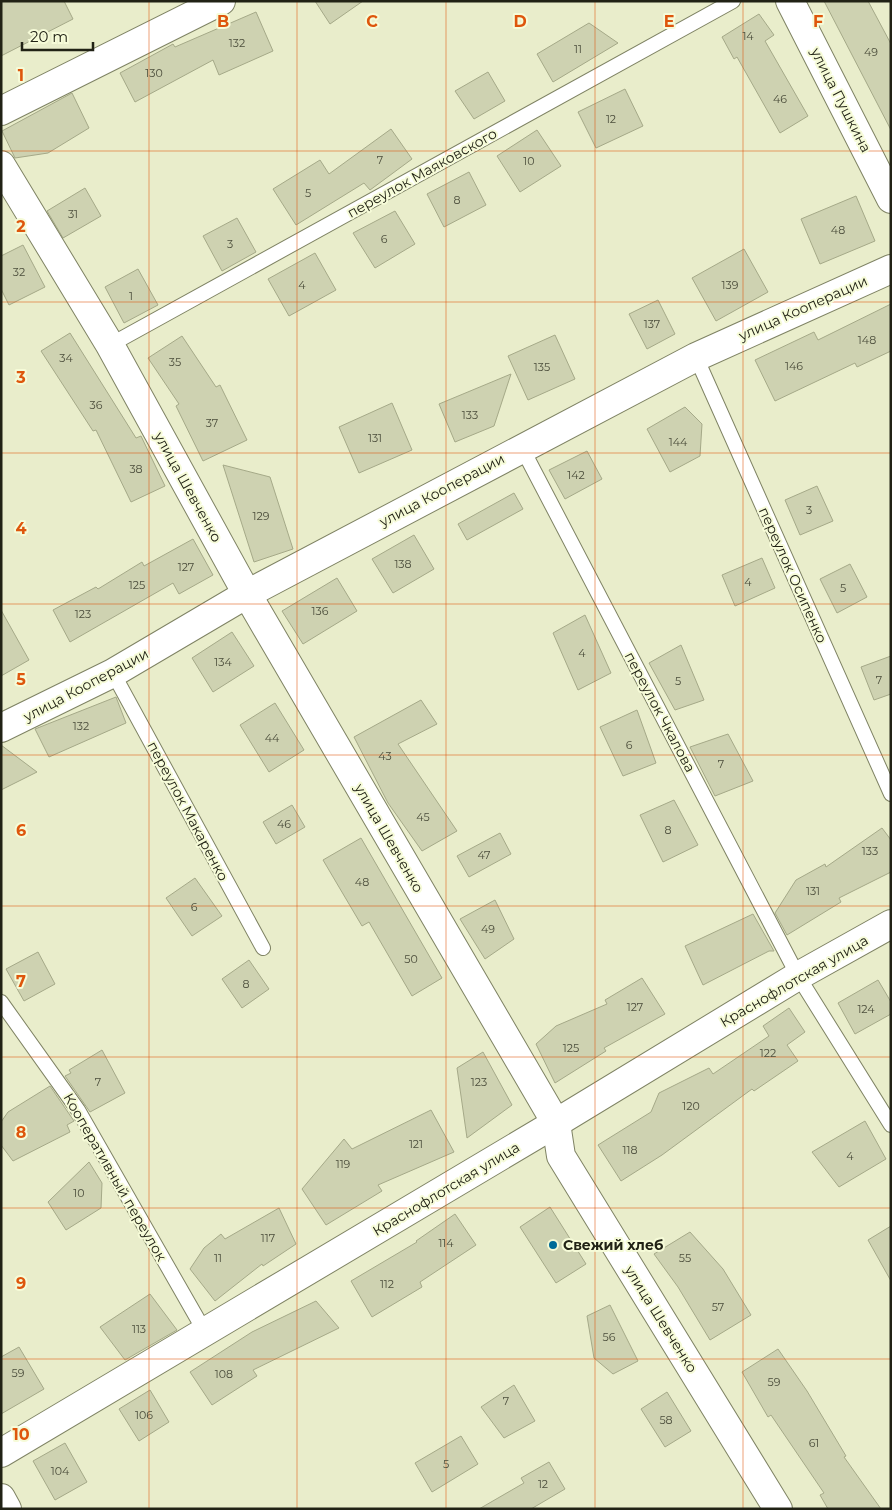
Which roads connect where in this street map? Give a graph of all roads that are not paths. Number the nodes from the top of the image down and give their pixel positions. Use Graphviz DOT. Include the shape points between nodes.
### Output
graph roads {
  1 [pos="221,1"];
  2 [pos="733,1"];
  3 [pos="790,1"];
  4 [pos="1,111"];
  5 [pos="1,165"];
  6 [pos="891,199"];
  7 [pos="891,269"];
  8 [pos="110,345"];
  9 [pos="696,357"];
  10 [pos="522,448"];
  11 [pos="247,594"];
  12 [pos="113,673"];
  13 [pos="1,728"];
  14 [pos="891,794"];
  15 [pos="891,924"];
  16 [pos="263,948"];
  17 [pos="798,976"];
  18 [pos="1,1002"];
  19 [pos="556,1123"];
  20 [pos="891,1125"];
  21 [pos="205,1332"];
  22 [pos="1,1453"];
  23 [pos="1,1498"];
  24 [pos="7,1509"];
  25 [pos="778,1509"];
  1 -- 4 [label="street"];
  2 -- 8 [label="lane, переулок Маяковского"];
  3 -- 6 [label="street, улица Пушкина"];
  5 -- 8 [label="street, улица Шевченко"];
  7 -- 9 [label="street, улица Кооперации"];
  8 -- 11 [label="street, улица Шевченко"];
  9 -- 10 [label="street, улица Кооперации"];
  9 -- 14 [label="lane, переулок Осипенко"];
  10 -- 11 [label="street, улица Кооперации"];
  10 -- 17 [label="lane, переулок Чкалова"];
  11 -- 12 [label="street, улица Кооперации"];
  11 -- 19 [label="street, улица Шевченко"];
  12 -- 13 [label="street, улица Кооперации"];
  12 -- 16 [label="lane, переулок Макаренко"];
  15 -- 17 [label="street, Краснофлотская улица"];
  17 -- 19 [label="street, Краснофлотская улица"];
  17 -- 20 [label="lane, переулок Чкалова"];
  18 -- 21 [label="lane, Кооперативный переулок" via="78,1110"];
  19 -- 21 [label="street, Краснофлотская улица"];
  19 -- 25 [label="street, улица Шевченко" via="561,1156"];
  21 -- 22 [label="street, Краснофлотская улица"];
  23 -- 24 [label="street"];
}
